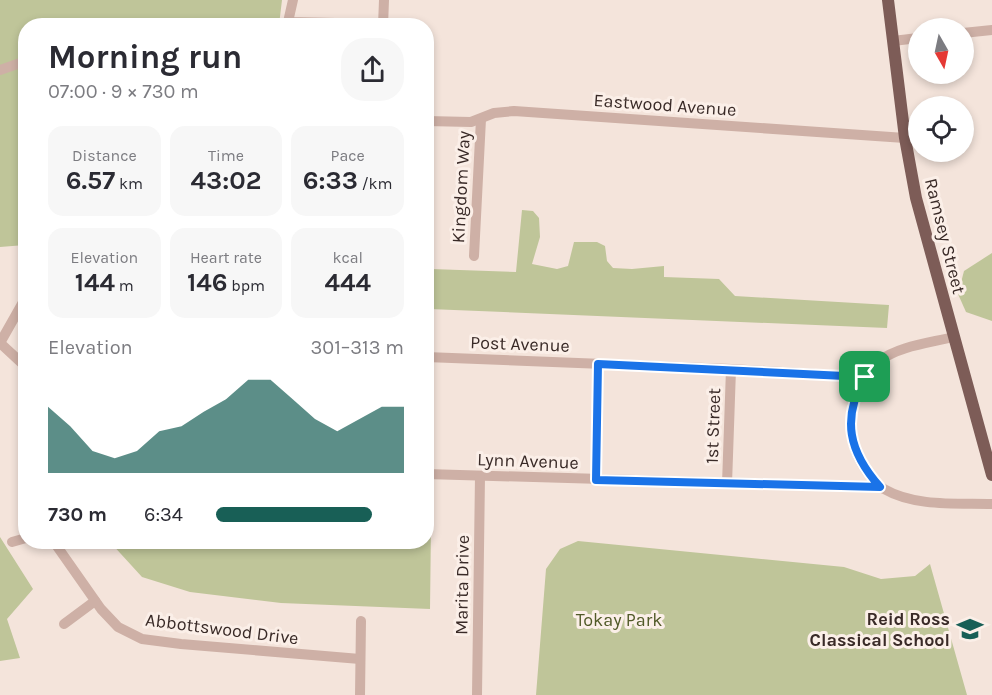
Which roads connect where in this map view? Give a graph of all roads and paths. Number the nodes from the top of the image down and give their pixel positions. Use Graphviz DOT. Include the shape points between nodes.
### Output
graph roads {
  1 [pos="293,0"];
  2 [pos="384,0"];
  3 [pos="888,0"];
  4 [pos="289,18"];
  5 [pos="383,18"];
  6 [pos="992,30"];
  7 [pos="974,32"];
  8 [pos="908,39"];
  9 [pos="893,41"];
  10 [pos="18,64"];
  11 [pos="0,70"];
  12 [pos="481,119"];
  13 [pos="434,121"];
  14 [pos="904,138"];
  15 [pos="474,256"];
  16 [pos="18,311"];
  17 [pos="953,337"];
  18 [pos="0,343"];
  19 [pos="434,357"];
  20 [pos="18,360"];
  21 [pos="598,364"];
  22 [pos="731,369"];
  23 [pos="865,377"];
  24 [pos="434,474"];
  25 [pos="992,475"];
  26 [pos="480,476"];
  27 [pos="596,480"];
  28 [pos="727,484"];
  29 [pos="880,487"];
  30 [pos="992,504"];
  31 [pos="18,540"];
  32 [pos="12,542"];
  33 [pos="59,549"];
  34 [pos="95,601"];
  35 [pos="361,621"];
  36 [pos="64,624"];
  37 [pos="360,659"];
  38 [pos="360,695"];
  39 [pos="477,695"];
  1 -- 4 [label="street"];
  2 -- 5 [label="street"];
  3 -- 9 [label="main road, Ramsey Street"];
  6 -- 7 [label="street"];
  8 -- 9 [label="street"];
  9 -- 14 [label="main road, Ramsey Street"];
  10 -- 11 [label="street"];
  12 -- 13 [label="street, Eastwood Avenue" via="466,123"];
  12 -- 14 [label="street, Eastwood Avenue" via="514,111"];
  12 -- 15 [label="street, Kingdom Way"];
  14 -- 17 [label="main road, Ramsey Street" via="923,231"];
  16 -- 18 [label="street"];
  17 -- 23 [label="street" via="897,351"];
  17 -- 25 [label="main road, Ramsey Street"];
  18 -- 20 [label="street"];
  19 -- 21 [label="street, Post Avenue"];
  21 -- 22 [label="street, Post Avenue"];
  21 -- 27 [label="street"];
  22 -- 23 [label="street, Post Avenue"];
  22 -- 28 [label="street, 1st Street"];
  23 -- 29 [label="street" via="854,399 851,433 858,457"];
  24 -- 26 [label="street, Lynn Avenue"];
  26 -- 27 [label="street, Lynn Avenue"];
  26 -- 39 [label="street, Marita Drive"];
  27 -- 28 [label="street, Lynn Avenue"];
  28 -- 29 [label="street, Lynn Avenue"];
  29 -- 30 [label="street" via="918,501"];
  31 -- 32 [label="street"];
  33 -- 34 [label="street, Abbottswood Drive"];
  34 -- 36 [label="street"];
  34 -- 37 [label="street, Abbottswood Drive" via="118,627 142,639"];
  35 -- 37 [label="street"];
  37 -- 38 [label="street"];
}
